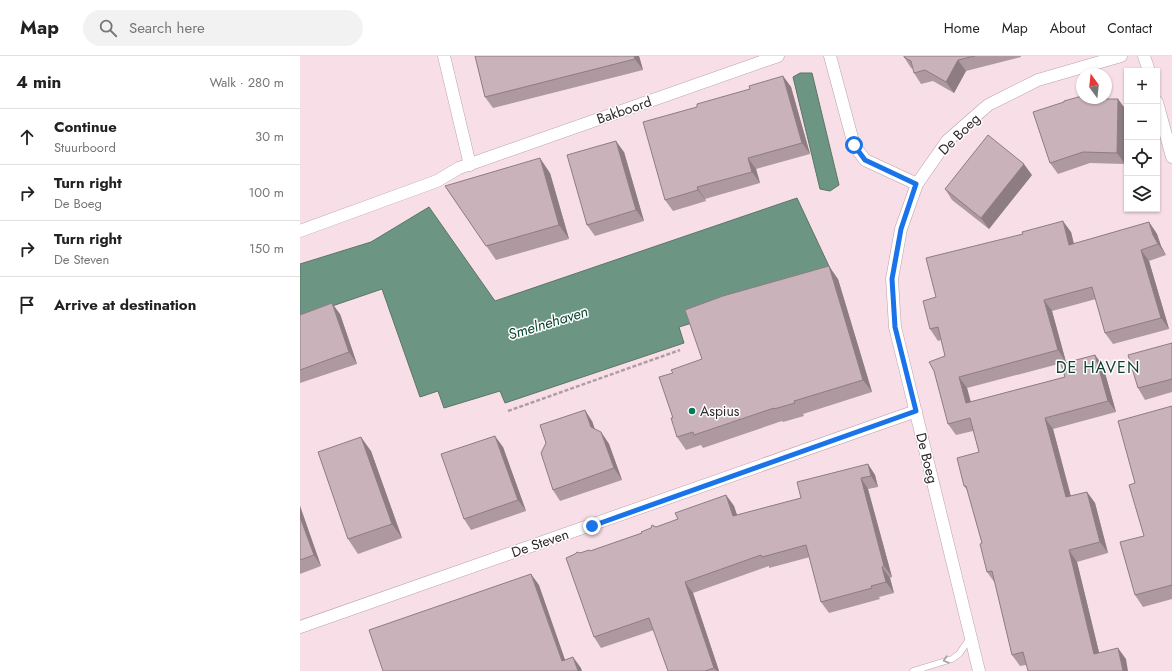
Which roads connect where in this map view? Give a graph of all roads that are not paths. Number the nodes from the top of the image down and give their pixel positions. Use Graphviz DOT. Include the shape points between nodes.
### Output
graph roads {
  1 [pos="444,56"];
  2 [pos="778,56"];
  3 [pos="830,56"];
  4 [pos="1121,56"];
  5 [pos="1144,56"];
  6 [pos="1148,68"];
  7 [pos="1158,104"];
  8 [pos="1172,157"];
  9 [pos="470,165"];
  10 [pos="916,184"];
  11 [pos="300,231"];
  12 [pos="916,411"];
  13 [pos="300,627"];
  14 [pos="971,637"];
  15 [pos="913,671"];
  16 [pos="979,671"];
  1 -- 9 [label="street"];
  2 -- 9 [label="street, Bakboord"];
  3 -- 10 [label="street" via="854,145 865,160"];
  4 -- 10 [label="street, De Boeg" via="1038,80 988,105 947,142"];
  5 -- 6 [label="street"];
  7 -- 8 [label="street"];
  9 -- 11 [label="street, Bakboord" via="459,168 437,182"];
  10 -- 12 [label="street, De Boeg" via="901,229 892,279 895,327"];
  12 -- 13 [label="street, De Steven"];
  12 -- 14 [label="street, De Boeg"];
  14 -- 15 [label="lane, one-way" via="959,654 952,659"];
  14 -- 16 [label="street, De Boeg"];
}
